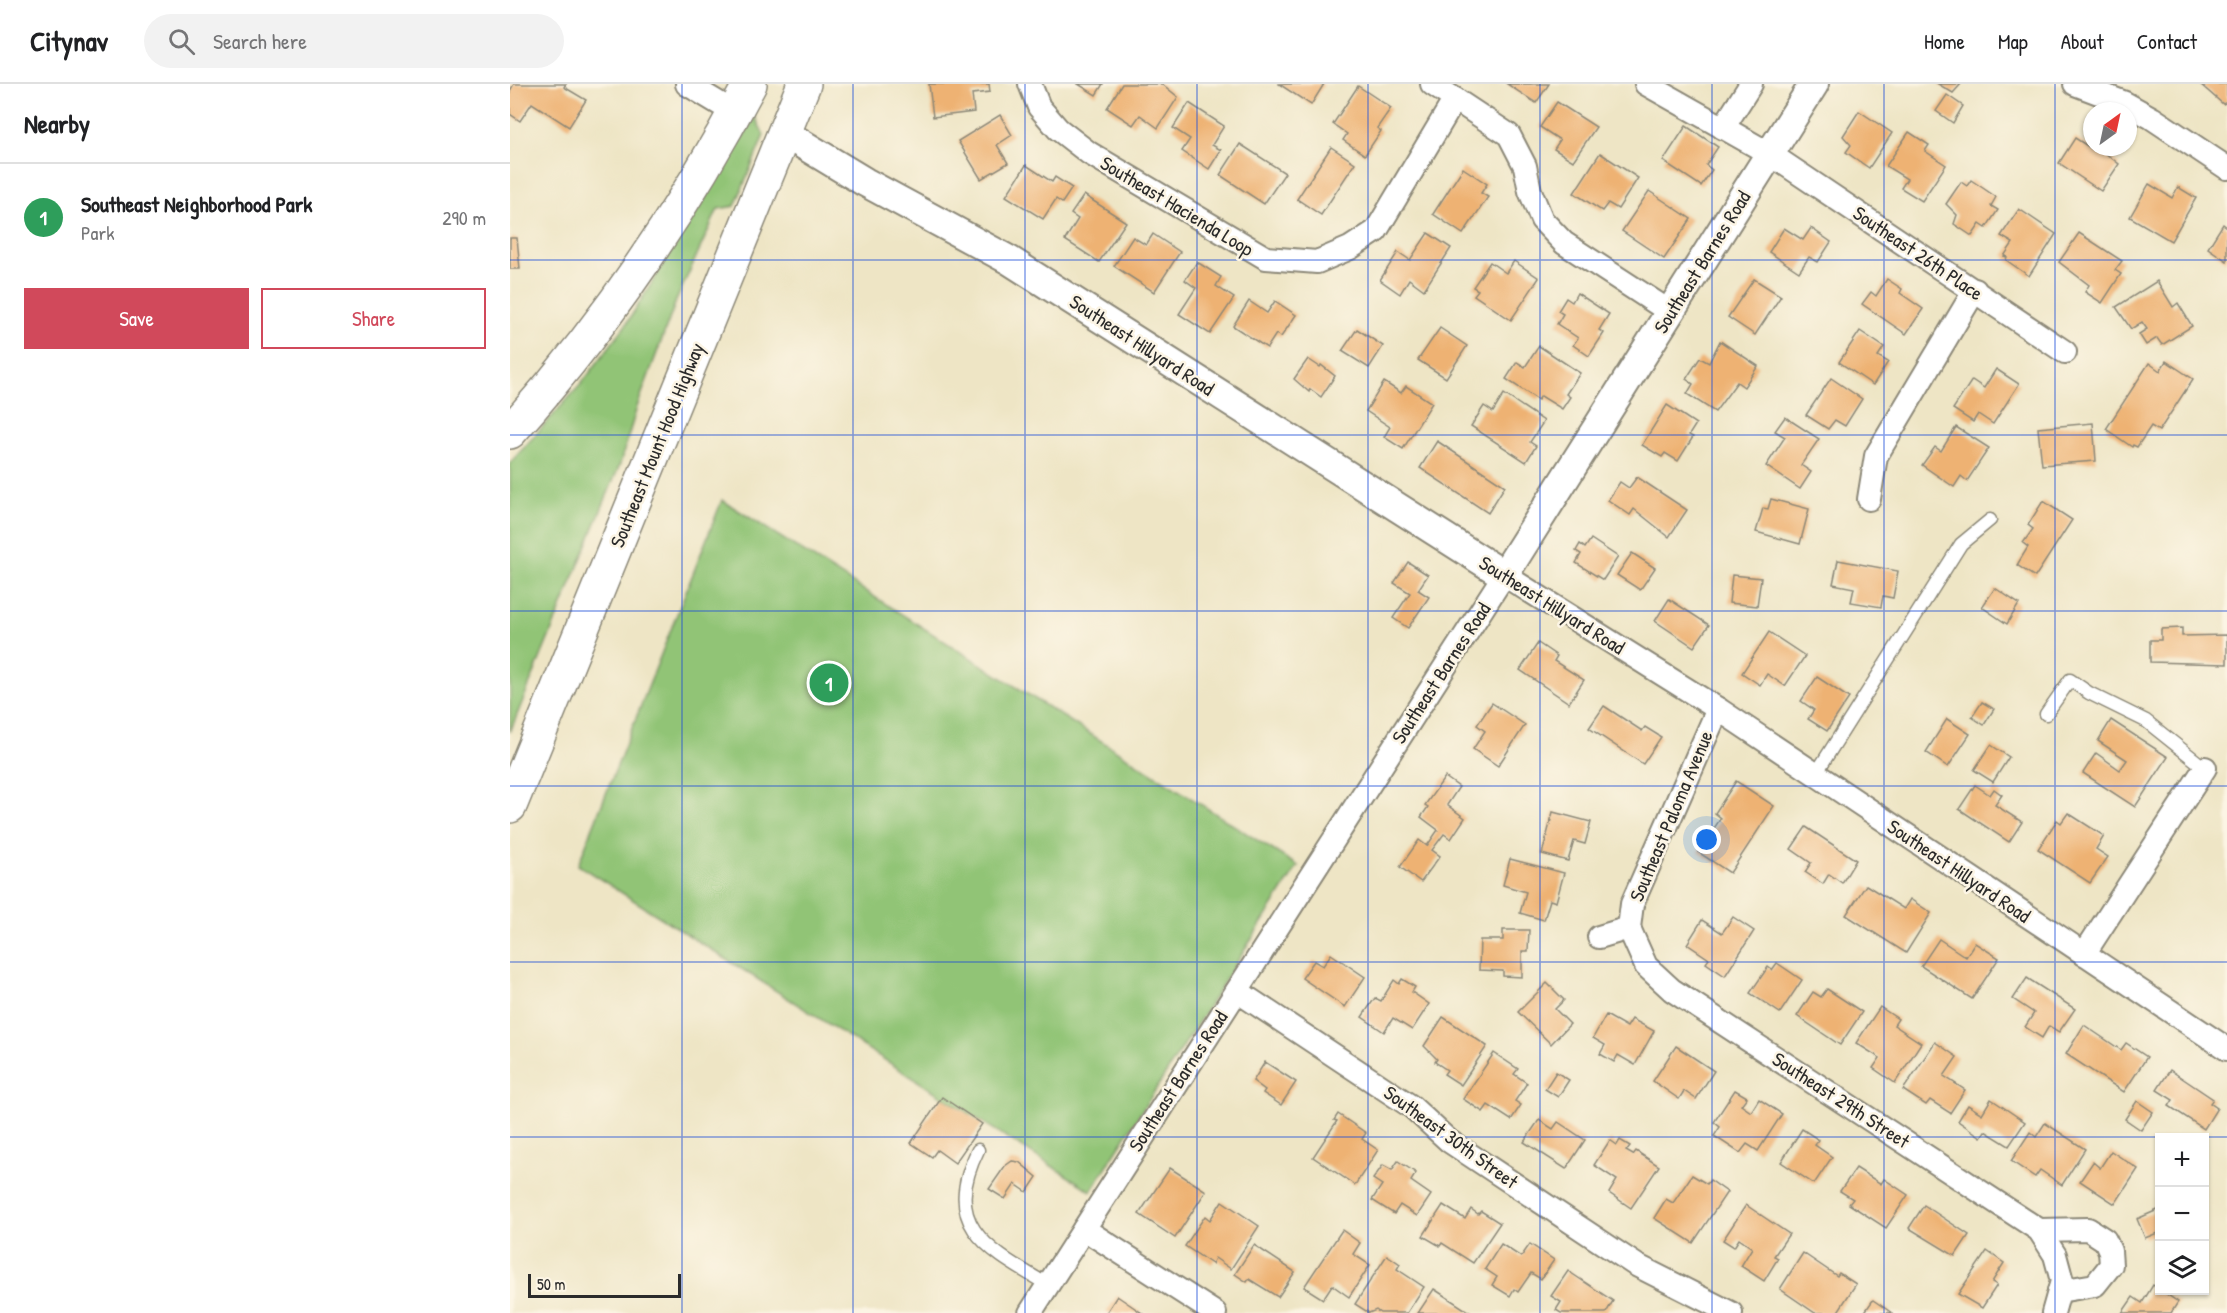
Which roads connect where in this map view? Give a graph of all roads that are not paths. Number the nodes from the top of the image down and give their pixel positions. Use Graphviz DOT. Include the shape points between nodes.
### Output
graph roads {
  1 [pos="687,84"];
  2 [pos="750,84"];
  3 [pos="780,84"];
  4 [pos="804,84"];
  5 [pos="1030,84"];
  6 [pos="1432,84"];
  7 [pos="1646,84"];
  8 [pos="1751,84"];
  9 [pos="2075,84"];
  10 [pos="1809,86"];
  11 [pos="1455,99"];
  12 [pos="735,113"];
  13 [pos="1723,128"];
  14 [pos="784,133"];
  15 [pos="1770,154"];
  16 [pos="2227,168"];
  17 [pos="1975,290"];
  18 [pos="1670,312"];
  19 [pos="2065,352"];
  20 [pos="510,432"];
  21 [pos="1869,499"];
  22 [pos="1990,520"];
  23 [pos="1504,574"];
  24 [pos="1718,709"];
  25 [pos="2046,714"];
  26 [pos="2205,768"];
  27 [pos="1815,775"];
  28 [pos="510,806"];
  29 [pos="1629,928"];
  30 [pos="1599,937"];
  31 [pos="2084,954"];
  32 [pos="1237,991"];
  33 [pos="2227,1049"];
  34 [pos="978,1150"];
  35 [pos="1084,1229"];
  36 [pos="2039,1230"];
  37 [pos="1048,1285"];
  38 [pos="2059,1291"];
  39 [pos="1030,1313"];
  40 [pos="1215,1313"];
  41 [pos="1731,1313"];
  42 [pos="2052,1313"];
  1 -- 12 [label="street"];
  2 -- 12 [label="highway"];
  3 -- 14 [label="highway" via="771,121"];
  4 -- 14 [label="highway, Southeast Mount Hood Highway"];
  5 -- 11 [label="street, Southeast Hacienda Loop" via="1039,107 1089,153 1266,258 1296,262 1317,262 1350,249 1376,231"];
  6 -- 11 [label="street"];
  7 -- 13 [label="street, Southeast 26th Place"];
  8 -- 13 [label="street"];
  9 -- 16 [label="street" via="2152,118"];
  10 -- 15 [label="street, Southeast Barnes Road"];
  11 -- 18 [label="street" via="1509,135 1525,166 1542,220 1564,243"];
  12 -- 20 [label="highway" via="634,274"];
  13 -- 15 [label="street, Southeast 26th Place"];
  14 -- 23 [label="street, Southeast Hillyard Road" via="1009,260"];
  14 -- 28 [label="highway, Southeast Mount Hood Highway"];
  15 -- 17 [label="street, Southeast 26th Place"];
  15 -- 18 [label="street, Southeast Barnes Road"];
  17 -- 19 [label="street, Southeast 26th Place"];
  17 -- 21 [label="street" via="1876,456"];
  18 -- 23 [label="street, Southeast Barnes Road"];
  22 -- 27 [label="lane" via="1961,544"];
  23 -- 24 [label="street, Southeast Hillyard Road"];
  23 -- 32 [label="street, Southeast Barnes Road"];
  24 -- 27 [label="street, Southeast Hillyard Road"];
  24 -- 29 [label="street, Southeast Paloma Avenue" via="1632,904"];
  25 -- 26 [label="lane" via="2070,680 2146,721"];
  26 -- 31 [label="street"];
  27 -- 31 [label="street, Southeast Hillyard Road"];
  29 -- 30 [label="street, Southeast Paloma Avenue"];
  29 -- 36 [label="street, Southeast 29th Street" via="1646,966 1672,990"];
  31 -- 33 [label="street, Southeast Hillyard Road"];
  32 -- 35 [label="street, Southeast Barnes Road"];
  32 -- 41 [label="street, Southeast 30th Street" via="1412,1107 1449,1141 1636,1265"];
  34 -- 37 [label="lane" via="965,1184 965,1210 974,1231 995,1254"];
  35 -- 37 [label="street, Southeast Barnes Road"];
  35 -- 40 [label="street"];
  36 -- 38 [label="street, Southeast 29th Street" via="2055,1255 2062,1281"];
  36 -- 38 [label="street" via="2088,1229 2105,1240 2110,1251 2111,1265 2095,1285"];
  37 -- 39 [label="street, Southeast Barnes Road"];
  38 -- 42 [label="street"];
}
